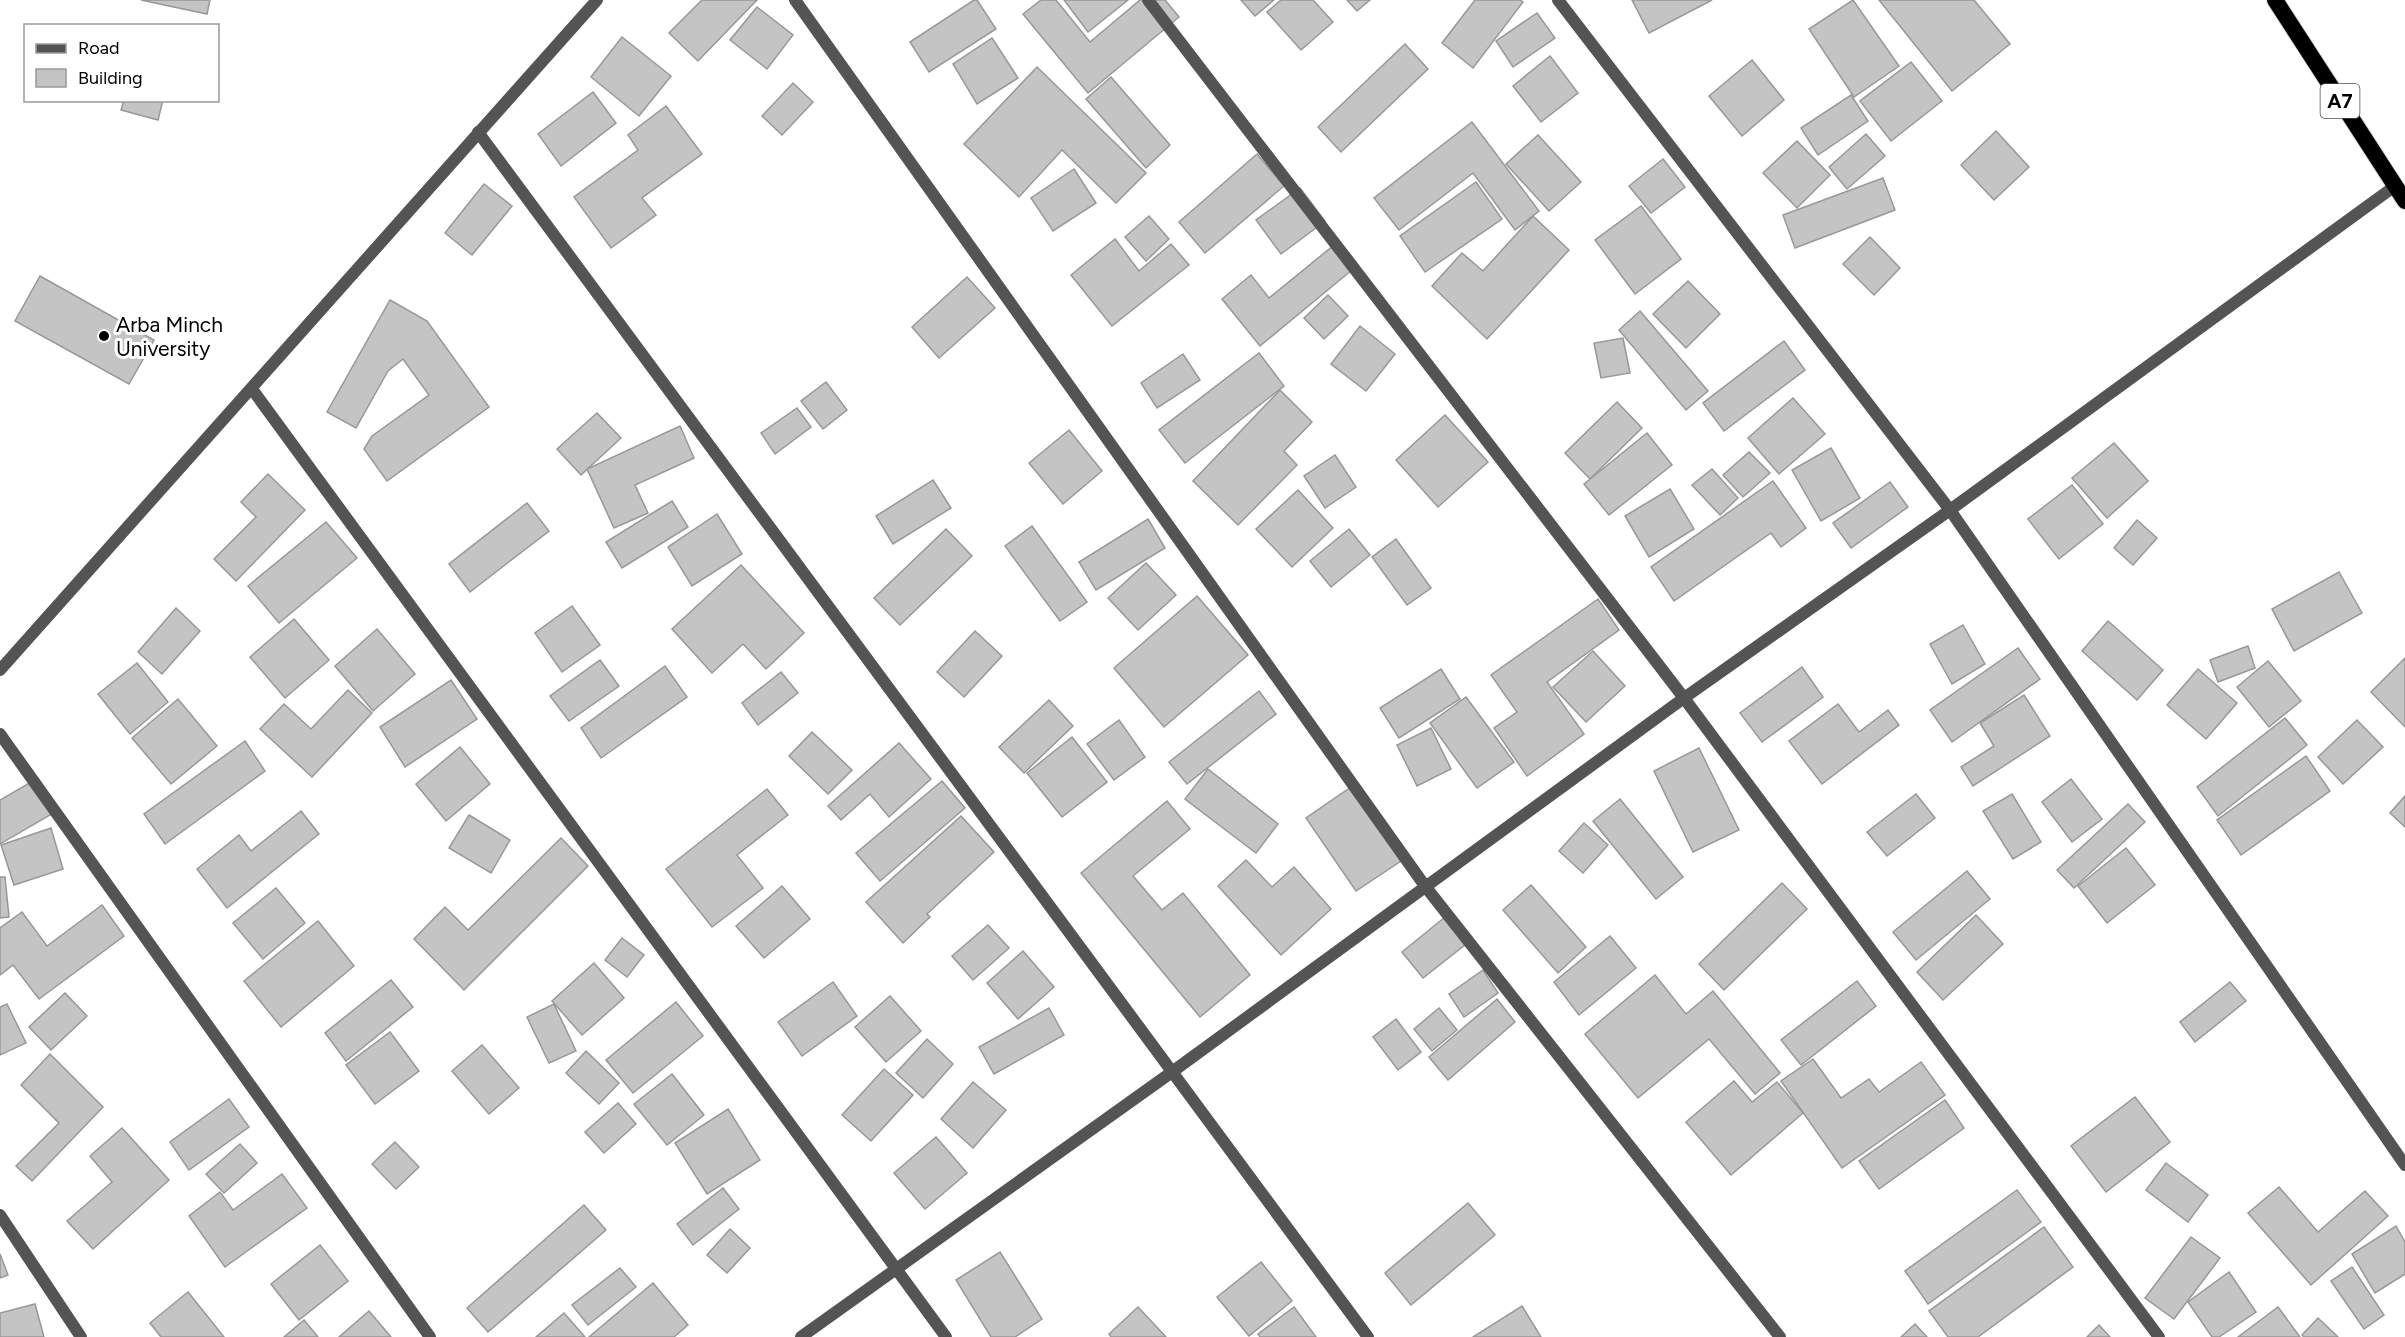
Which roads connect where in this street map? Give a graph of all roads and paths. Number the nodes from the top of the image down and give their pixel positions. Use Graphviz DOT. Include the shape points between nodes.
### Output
graph roads {
  1 [pos="597,0"];
  2 [pos="795,0"];
  3 [pos="1148,0"];
  4 [pos="1558,0"];
  5 [pos="2275,0"];
  6 [pos="478,132"];
  7 [pos="2395,186"];
  8 [pos="2405,201"];
  9 [pos="252,389"];
  10 [pos="1950,510"];
  11 [pos="0,670"];
  12 [pos="1684,698"];
  13 [pos="0,734"];
  14 [pos="1425,886"];
  15 [pos="1172,1072"];
  16 [pos="2405,1166"];
  17 [pos="0,1215"];
  18 [pos="895,1270"];
  19 [pos="81,1337"];
  20 [pos="430,1337"];
  21 [pos="801,1337"];
  22 [pos="946,1337"];
  23 [pos="1368,1337"];
  24 [pos="1780,1337"];
  25 [pos="2159,1337"];
  1 -- 6 [label="street"];
  2 -- 14 [label="street"];
  3 -- 12 [label="street"];
  4 -- 10 [label="street"];
  5 -- 7 [label="highway, A7"];
  6 -- 9 [label="street"];
  6 -- 15 [label="street"];
  7 -- 8 [label="highway, A7"];
  7 -- 10 [label="street"];
  9 -- 11 [label="street"];
  9 -- 18 [label="street"];
  10 -- 12 [label="street"];
  10 -- 16 [label="street"];
  12 -- 14 [label="street"];
  12 -- 25 [label="street"];
  13 -- 20 [label="street"];
  14 -- 15 [label="street"];
  14 -- 24 [label="street"];
  15 -- 18 [label="street"];
  15 -- 23 [label="street"];
  17 -- 19 [label="street"];
  18 -- 21 [label="street"];
  18 -- 22 [label="street"];
}
